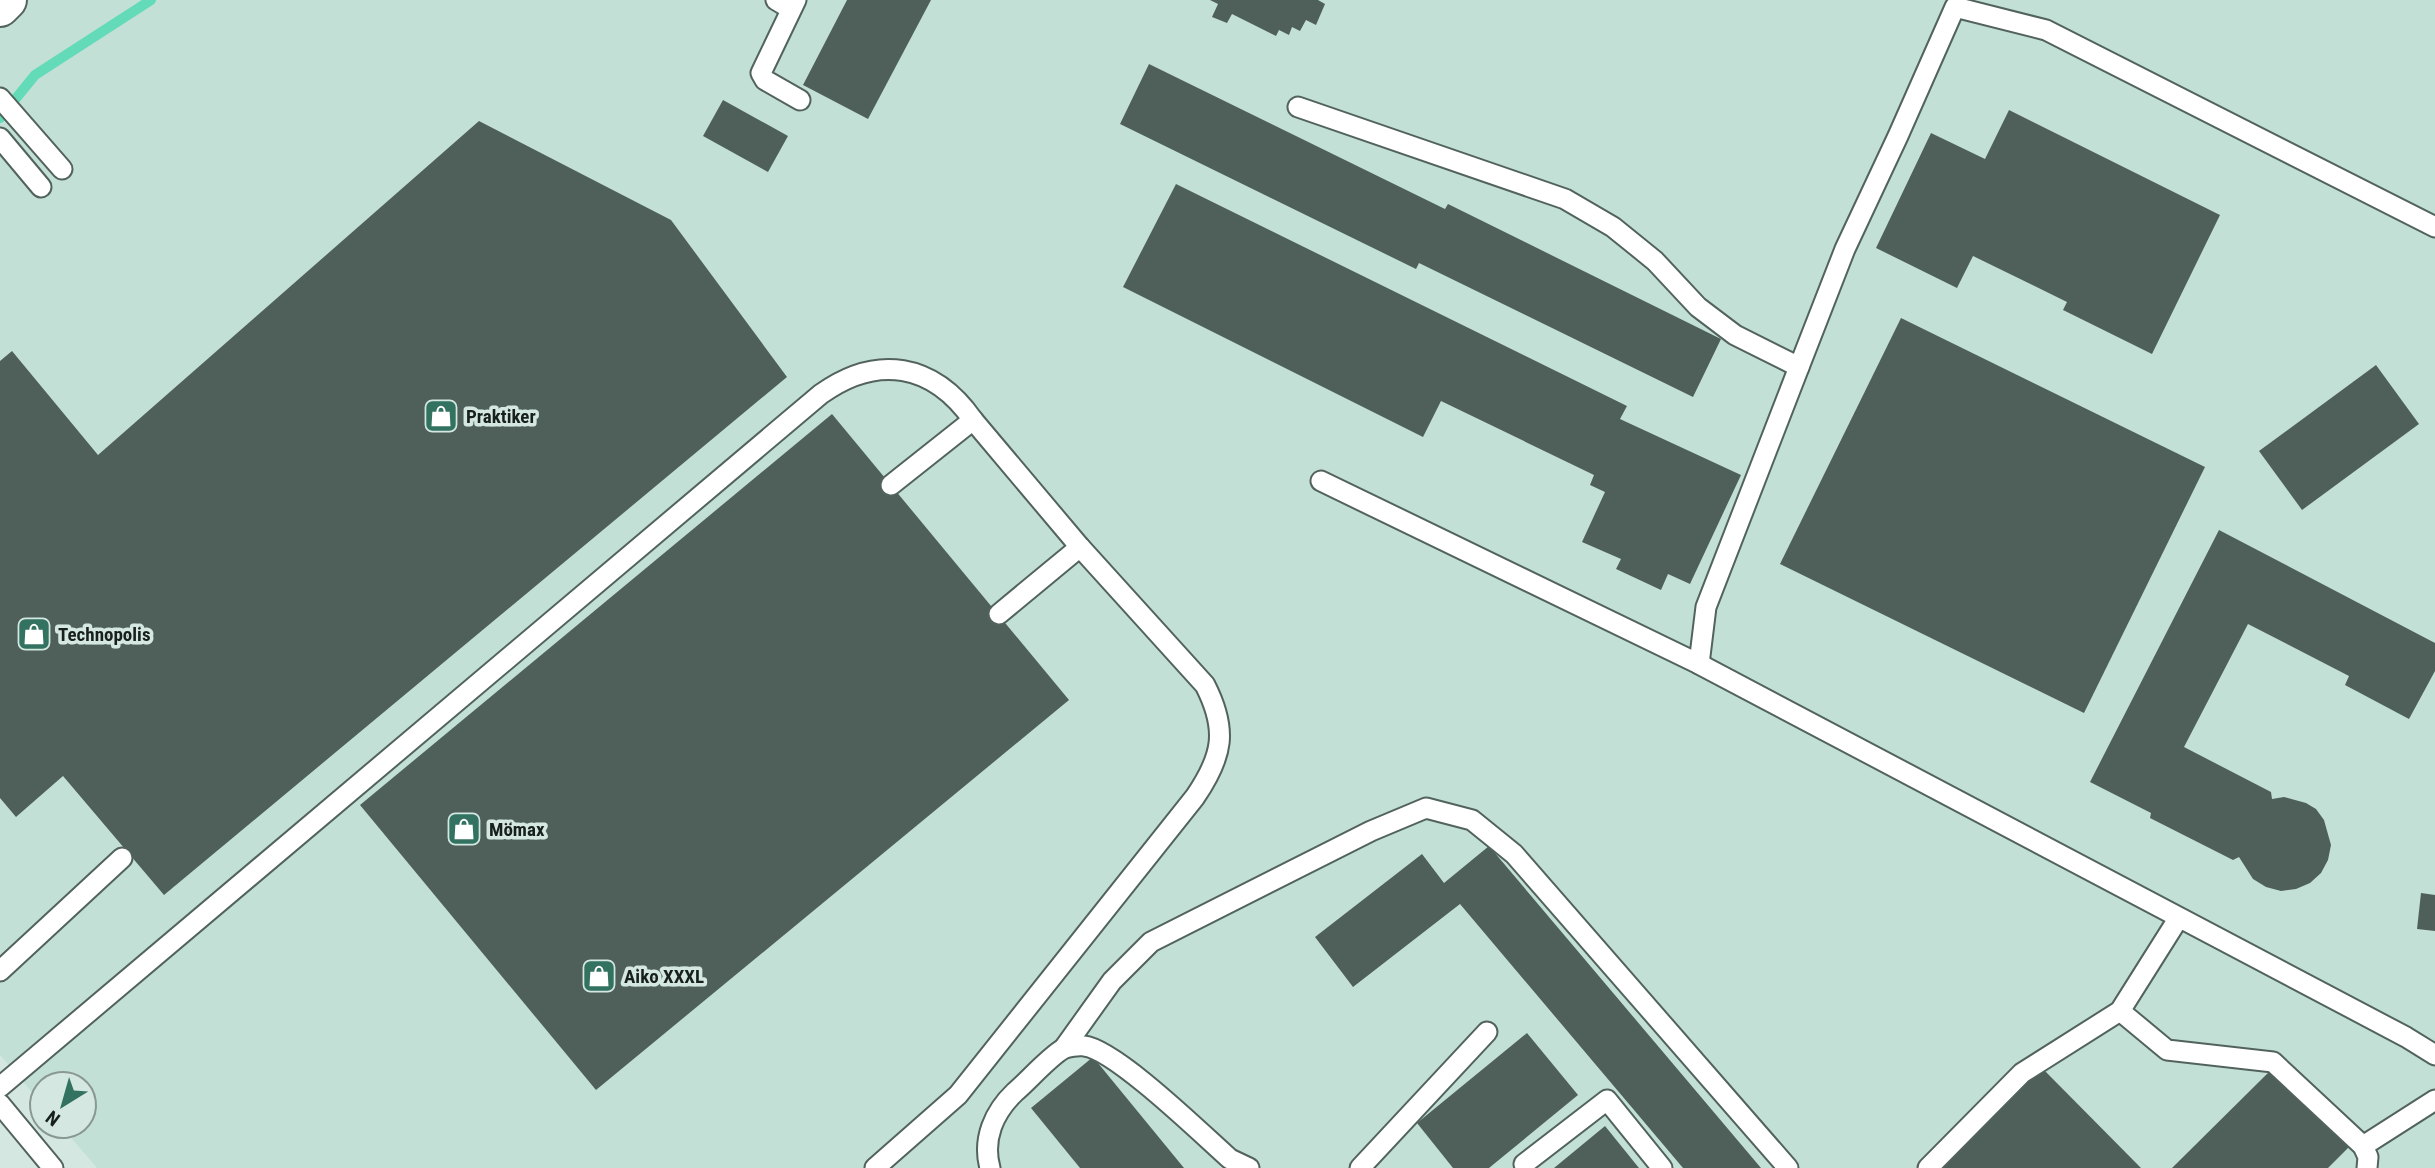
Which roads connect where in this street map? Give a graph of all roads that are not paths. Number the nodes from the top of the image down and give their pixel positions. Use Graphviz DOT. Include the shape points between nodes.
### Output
graph roads {
  1 [pos="788,3"];
  2 [pos="0,98"];
  3 [pos="800,100"];
  4 [pos="1298,107"];
  5 [pos="0,138"];
  6 [pos="62,169"];
  7 [pos="41,187"];
  8 [pos="2435,227"];
  9 [pos="1799,367"];
  10 [pos="973,420"];
  11 [pos="1321,481"];
  12 [pos="891,485"];
  13 [pos="1080,547"];
  14 [pos="999,614"];
  15 [pos="1699,664"];
  16 [pos="122,858"];
  17 [pos="2178,919"];
  18 [pos="0,971"];
  19 [pos="2120,1011"];
  20 [pos="1487,1032"];
  21 [pos="1064,1048"];
  22 [pos="2435,1055"];
  23 [pos="0,1087"];
  24 [pos="2435,1100"];
  25 [pos="0,1104"];
  26 [pos="2363,1146"];
  27 [pos="1524,1164"];
  28 [pos="1371,1165"];
  29 [pos="54,1168"];
  30 [pos="874,1168"];
  31 [pos="990,1168"];
  32 [pos="1249,1168"];
  33 [pos="1662,1168"];
  34 [pos="1788,1168"];
  35 [pos="1928,1168"];
  36 [pos="2367,1168"];
  1 -- 3 [label="lane" via="761,73"];
  2 -- 6 [label="lane"];
  4 -- 9 [label="lane" via="1565,199 1614,227 1698,307 1735,335"];
  5 -- 7 [label="lane"];
  8 -- 9 [label="lane" via="2046,30 1955,8 1845,249"];
  9 -- 15 [label="lane" via="1706,607"];
  10 -- 12 [label="lane"];
  10 -- 13 [label="lane"];
  10 -- 23 [label="lane" via="941,385 920,375 891,369 860,372 839,381"];
  11 -- 15 [label="lane"];
  13 -- 14 [label="lane"];
  13 -- 30 [label="lane" via="1205,685 1219,726 1211,774 958,1095"];
  15 -- 17 [label="lane"];
  16 -- 18 [label="lane"];
  17 -- 19 [label="lane"];
  17 -- 22 [label="lane"];
  19 -- 26 [label="lane" via="2167,1050 2273,1062"];
  19 -- 35 [label="lane" via="2022,1073"];
  20 -- 28 [label="lane"];
  21 -- 31 [label="lane" via="1004,1102 990,1127 986,1154"];
  21 -- 32 [label="lane" via="1085,1046 1109,1057 1230,1159"];
  21 -- 34 [label="lane" via="1112,981 1151,942 1426,808 1472,820 1514,854"];
  24 -- 26 [label="lane"];
  25 -- 29 [label="lane"];
  26 -- 36 [label="lane"];
  27 -- 33 [label="lane" via="1607,1100"];
}
